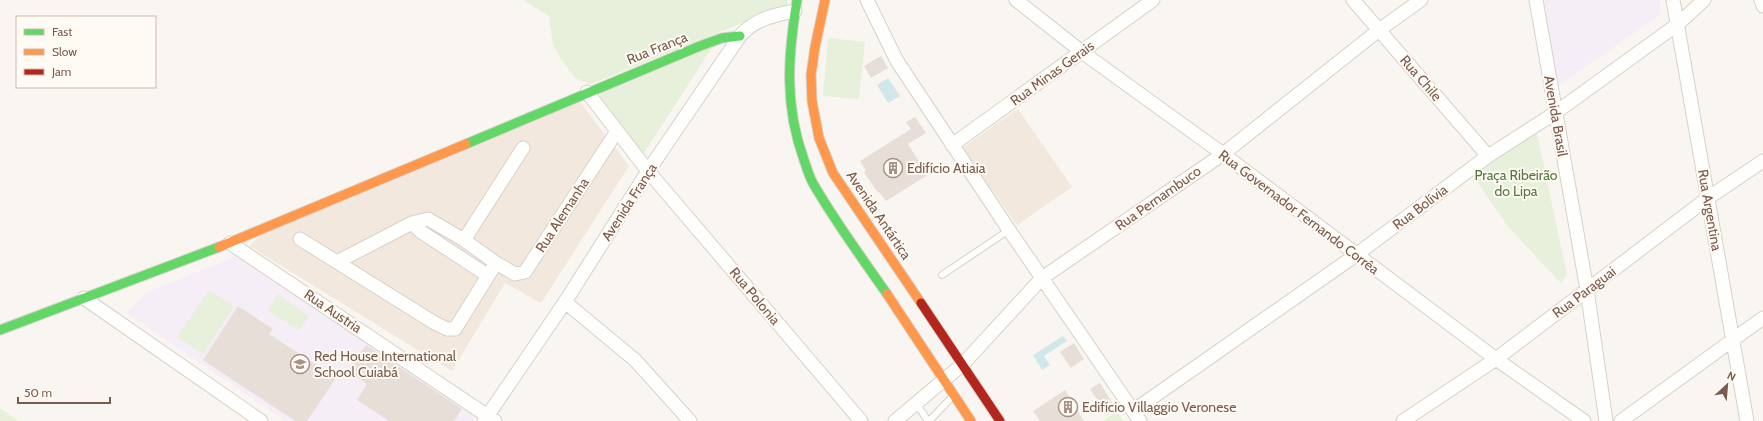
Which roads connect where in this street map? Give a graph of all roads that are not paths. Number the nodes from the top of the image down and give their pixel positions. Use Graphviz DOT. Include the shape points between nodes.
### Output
graph roads {
  1 [pos="825,0"];
  2 [pos="867,0"];
  3 [pos="1016,0"];
  4 [pos="1153,0"];
  5 [pos="1353,0"];
  6 [pos="1421,0"];
  7 [pos="1536,0"];
  8 [pos="1673,0"];
  9 [pos="1704,0"];
  10 [pos="1761,0"];
  11 [pos="1763,6"];
  12 [pos="807,8"];
  13 [pos="1678,24"];
  14 [pos="1379,30"];
  15 [pos="740,36"];
  16 [pos="1082,52"];
  17 [pos="587,92"];
  18 [pos="1555,113"];
  19 [pos="617,131"];
  20 [pos="952,145"];
  21 [pos="523,148"];
  22 [pos="1223,154"];
  23 [pos="1488,156"];
  24 [pos="1763,161"];
  25 [pos="648,171"];
  26 [pos="1708,198"];
  27 [pos="412,223"];
  28 [pos="1009,230"];
  29 [pos="300,239"];
  30 [pos="464,240"];
  31 [pos="230,243"];
  32 [pos="1356,254"];
  33 [pos="337,262"];
  34 [pos="496,263"];
  35 [pos="942,275"];
  36 [pos="487,276"];
  37 [pos="1042,278"];
  38 [pos="1587,290"];
  39 [pos="84,298"];
  40 [pos="565,302"];
  41 [pos="1763,318"];
  42 [pos="0,330"];
  43 [pos="1733,339"];
  44 [pos="1496,359"];
  45 [pos="963,364"];
  46 [pos="944,379"];
  47 [pos="954,395"];
  48 [pos="916,403"];
  49 [pos="1136,416"];
  50 [pos="489,419"];
  51 [pos="261,421"];
  52 [pos="690,421"];
  53 [pos="861,421"];
  54 [pos="895,421"];
  55 [pos="928,421"];
  56 [pos="971,421"];
  57 [pos="1000,421"];
  58 [pos="1403,421"];
  59 [pos="1584,421"];
  60 [pos="1606,421"];
  61 [pos="1621,421"];
  62 [pos="1747,421"];
  1 -- 12 [label="main road, Avenida Antártica"];
  2 -- 20 [label="street" via="897,61"];
  3 -- 16 [label="street, Rua Governador Fernando Corrêa"];
  4 -- 16 [label="street, Rua Minas Gerais"];
  5 -- 14 [label="street, Rua Chile"];
  6 -- 14 [label="street, Rua Pernambuco"];
  7 -- 18 [label="street, Avenida Brasil"];
  8 -- 13 [label="street, Rua Argentina"];
  9 -- 13 [label="street, Rua Bolívia"];
  10 -- 11 [label="street"];
  12 -- 15 [label="street, Avenida França" via="758,20"];
  12 -- 45 [label="main road, Avenida Antártica" via="814,117 821,145 833,173"];
  12 -- 46 [label="main road, Avenida Antártica" via="789,94 798,147 813,184"];
  13 -- 18 [label="street, Rua Bolívia"];
  13 -- 26 [label="street, Rua Argentina"];
  14 -- 22 [label="street, Rua Pernambuco"];
  14 -- 23 [label="street, Rua Chile"];
  15 -- 17 [label="main road, Rua França" via="717,39"];
  15 -- 25 [label="street, Avenida França"];
  16 -- 20 [label="street, Rua Minas Gerais"];
  16 -- 22 [label="street, Rua Governador Fernando Corrêa"];
  17 -- 19 [label="street"];
  17 -- 31 [label="main road, Rua França"];
  18 -- 23 [label="street, Rua Bolívia"];
  18 -- 38 [label="street, Avenida Brasil"];
  19 -- 25 [label="street"];
  19 -- 34 [label="street, Rua Alemanha" via="525,272 515,274"];
  20 -- 28 [label="street"];
  21 -- 30 [label="street"];
  22 -- 32 [label="street, Rua Governador Fernando Corrêa"];
  22 -- 37 [label="street, Rua Pernambuco"];
  23 -- 32 [label="street, Rua Bolívia"];
  24 -- 26 [label="street, Rua Paraguai"];
  25 -- 40 [label="street, Avenida França"];
  25 -- 53 [label="street, Rua Polonia"];
  26 -- 38 [label="street, Rua Paraguai"];
  26 -- 43 [label="street, Rua Argentina"];
  27 -- 30 [label="street, Rua Alemanha" via="428,219"];
  27 -- 33 [label="street, Rua Alemanha"];
  27 -- 36 [label="street"];
  28 -- 35 [label="lane"];
  28 -- 37 [label="street"];
  29 -- 33 [label="street"];
  30 -- 34 [label="street, Rua Alemanha"];
  31 -- 39 [label="main road, Rua França"];
  31 -- 50 [label="street, Rua Austria"];
  32 -- 44 [label="street, Rua Governador Fernando Corrêa"];
  32 -- 49 [label="street, Rua Bolívia"];
  33 -- 36 [label="street" via="446,329 455,329"];
  34 -- 36 [label="street"];
  37 -- 45 [label="street, Rua Pernambuco"];
  37 -- 49 [label="street"];
  38 -- 44 [label="street, Rua Paraguai"];
  38 -- 60 [label="street, Avenida Brasil"];
  39 -- 42 [label="main road, Rua França"];
  39 -- 51 [label="street"];
  40 -- 50 [label="street, Avenida França"];
  40 -- 52 [label="street" via="635,360"];
  41 -- 43 [label="street"];
  43 -- 61 [label="street"];
  43 -- 62 [label="street, Rua Argentina"];
  44 -- 58 [label="street, Rua Paraguai"];
  44 -- 59 [label="street, Rua Governador Fernando Corrêa"];
  45 -- 46 [label="street, Rua Pernambuco"];
  45 -- 57 [label="main road, Avenida Antártica"];
  46 -- 47 [label="main road, Avenida Antártica"];
  46 -- 48 [label="street, Rua Pernambuco"];
  47 -- 55 [label="lane"];
  47 -- 56 [label="main road, Avenida Antártica"];
  48 -- 54 [label="street, Rua Pernambuco"];
  48 -- 55 [label="lane"];
}
